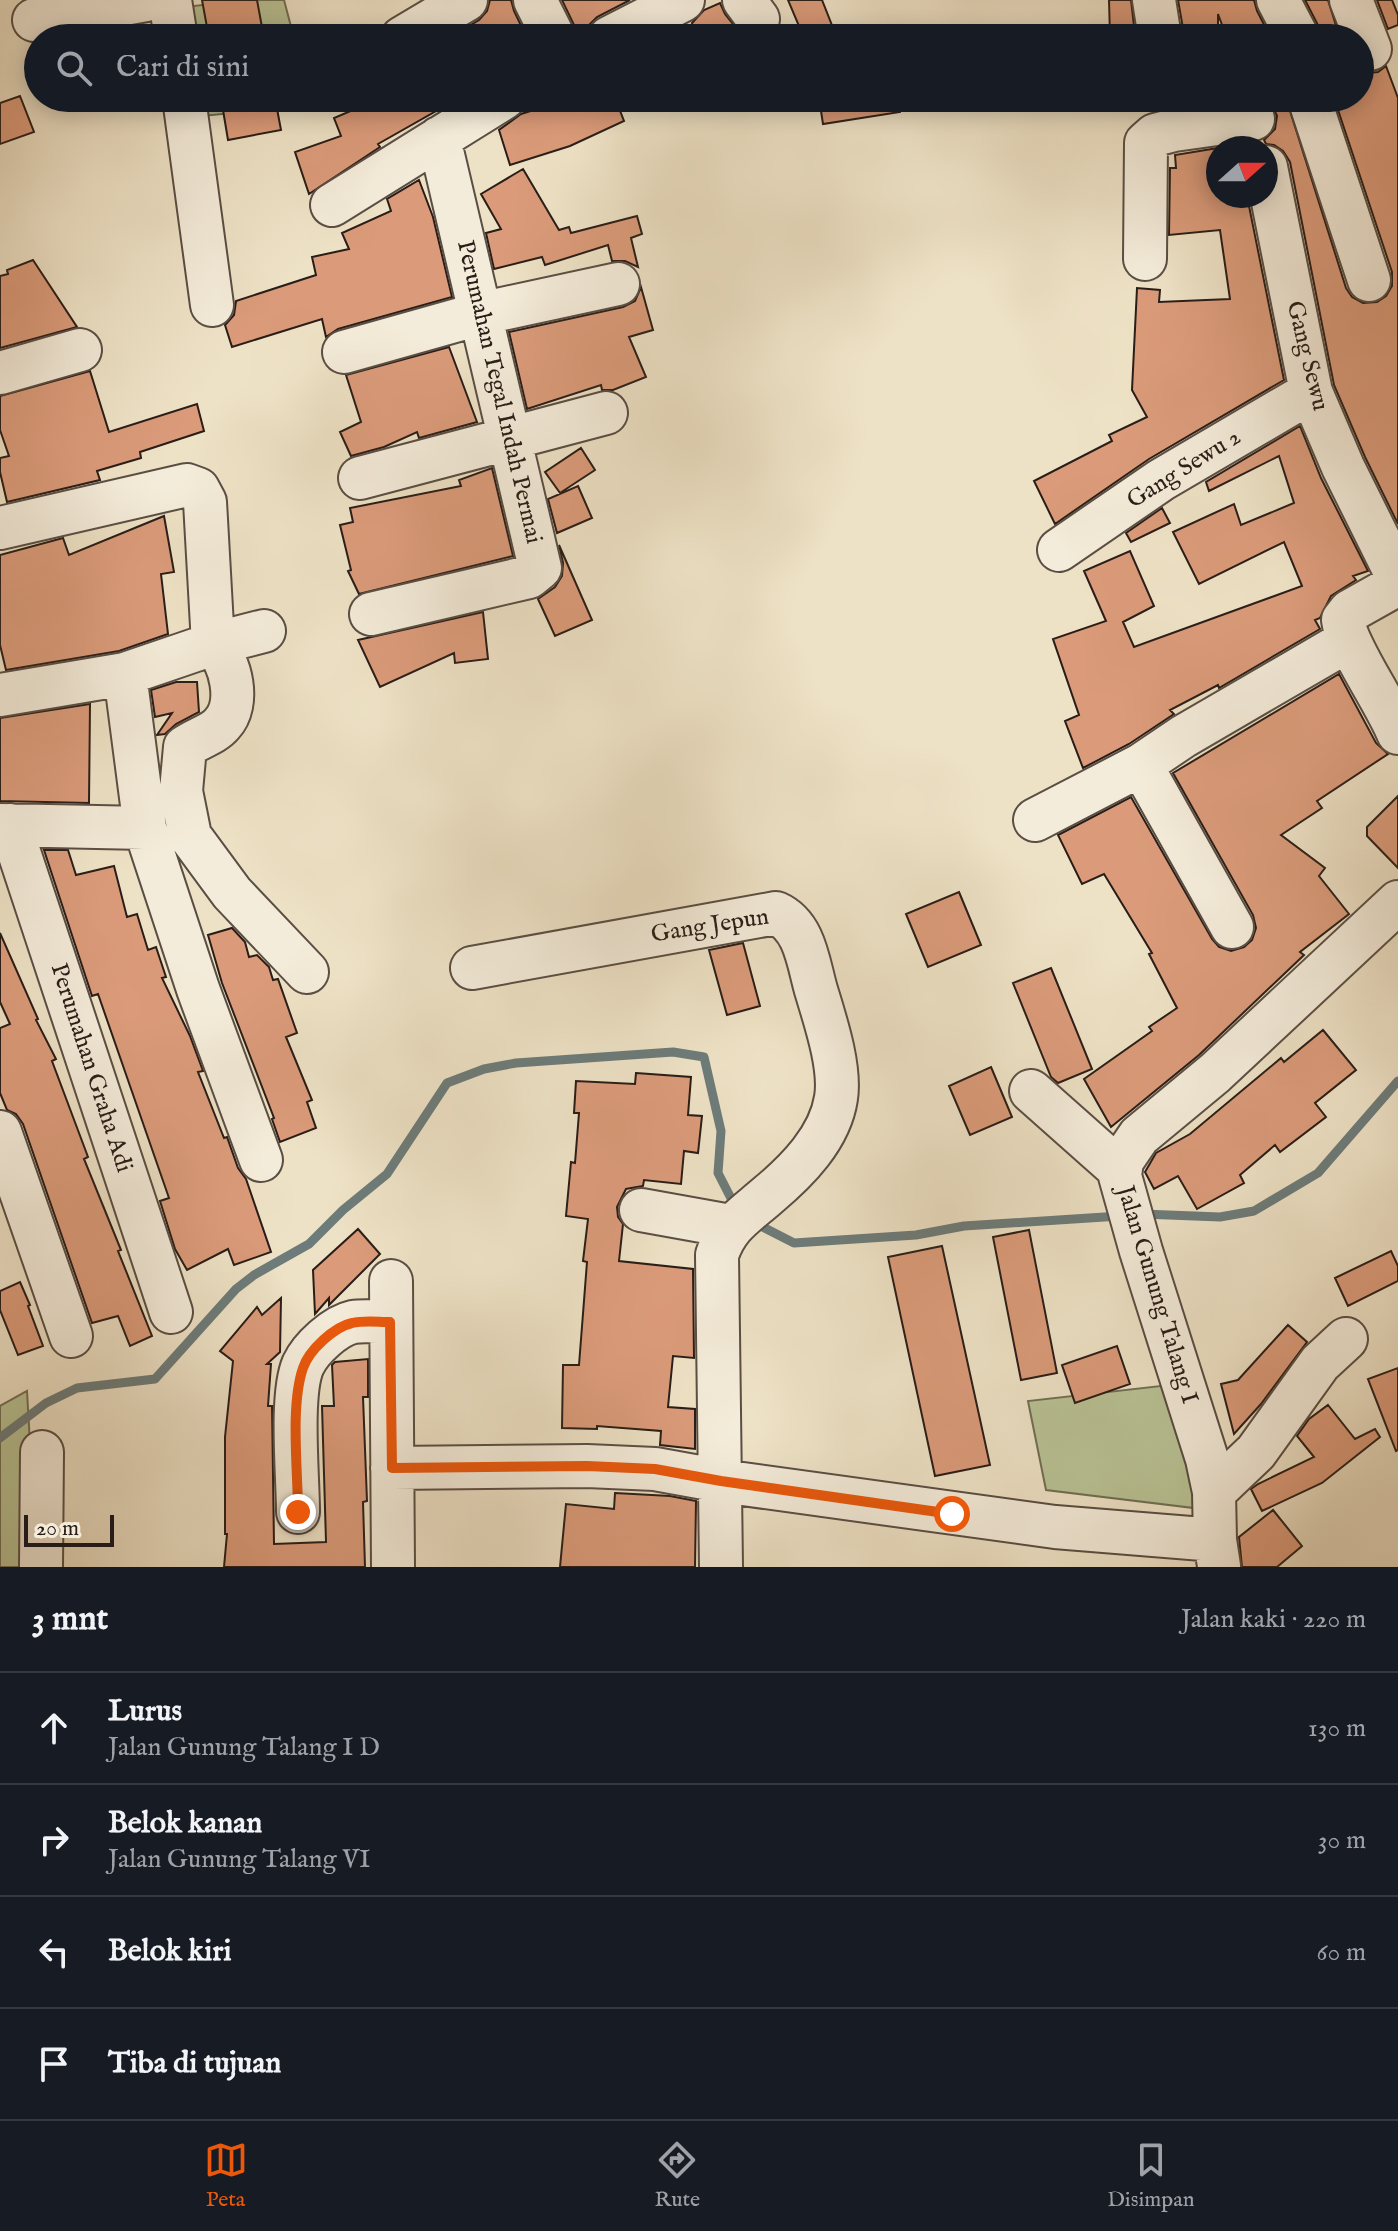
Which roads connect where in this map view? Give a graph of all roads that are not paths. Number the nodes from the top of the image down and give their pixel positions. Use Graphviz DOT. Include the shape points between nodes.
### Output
graph roads {
  1 [pos="146,0"];
  2 [pos="170,0"];
  3 [pos="466,0"];
  4 [pos="535,0"];
  5 [pos="683,0"];
  6 [pos="1154,0"];
  7 [pos="1278,0"];
  8 [pos="1351,0"];
  9 [pos="34,20"];
  10 [pos="174,24"];
  11 [pos="426,24"];
  12 [pos="547,24"];
  13 [pos="636,24"];
  14 [pos="1158,24"];
  15 [pos="1291,24"];
  16 [pos="1364,24"];
  17 [pos="186,112"];
  18 [pos="481,112"];
  19 [pos="1313,112"];
  20 [pos="1172,114"];
  21 [pos="1262,122"];
  22 [pos="439,138"];
  23 [pos="332,205"];
  24 [pos="1274,208"];
  25 [pos="1145,259"];
  26 [pos="1369,280"];
  27 [pos="618,284"];
  28 [pos="212,305"];
  29 [pos="479,314"];
  30 [pos="80,350"];
  31 [pos="344,352"];
  32 [pos="0,373"];
  33 [pos="1311,392"];
  34 [pos="606,413"];
  35 [pos="510,438"];
  36 [pos="360,478"];
  37 [pos="0,528"];
  38 [pos="1059,550"];
  39 [pos="1398,578"];
  40 [pos="1398,584"];
  41 [pos="371,614"];
  42 [pos="264,631"];
  43 [pos="1349,640"];
  44 [pos="213,644"];
  45 [pos="125,674"];
  46 [pos="0,695"];
  47 [pos="1398,733"];
  48 [pos="1141,765"];
  49 [pos="1035,820"];
  50 [pos="5,825"];
  51 [pos="145,828"];
  52 [pos="1398,902"];
  53 [pos="1232,927"];
  54 [pos="472,968"];
  55 [pos="307,972"];
  56 [pos="1031,1091"];
  57 [pos="0,1132"];
  58 [pos="261,1160"];
  59 [pos="1121,1179"];
  60 [pos="641,1210"];
  61 [pos="732,1224"];
  62 [pos="391,1281"];
  63 [pos="171,1312"];
  64 [pos="390,1322"];
  65 [pos="71,1336"];
  66 [pos="1346,1339"];
  67 [pos="42,1452"];
  68 [pos="392,1468"];
  69 [pos="721,1481"];
  70 [pos="1214,1492"];
  71 [pos="298,1512"];
  72 [pos="1217,1554"];
  73 [pos="41,1567"];
  74 [pos="393,1567"];
  75 [pos="721,1567"];
  1 -- 9 [label="street"];
  2 -- 10 [label="street"];
  3 -- 11 [label="street"];
  4 -- 12 [label="street"];
  5 -- 13 [label="street"];
  6 -- 14 [label="street"];
  7 -- 15 [label="street"];
  8 -- 16 [label="street"];
  17 -- 28 [label="street"];
  18 -- 22 [label="street"];
  19 -- 26 [label="street"];
  20 -- 21 [label="street"];
  20 -- 25 [label="street" via="1146,143"];
  22 -- 23 [label="street"];
  22 -- 29 [label="street, Perumahan Tegal Indah Permai"];
  24 -- 33 [label="street, Gang Sewu"];
  27 -- 29 [label="street"];
  29 -- 31 [label="street"];
  29 -- 35 [label="street, Perumahan Tegal Indah Permai"];
  30 -- 32 [label="street"];
  33 -- 38 [label="street, Gang Sewu 2" via="1161,480"];
  33 -- 39 [label="street, Gang Sewu"];
  34 -- 35 [label="street"];
  35 -- 36 [label="street"];
  35 -- 41 [label="street, Perumahan Tegal Indah Permai" via="538,571"];
  37 -- 44 [label="street" via="187,485 198,489 205,502"];
  40 -- 43 [label="street" via="1345,616"];
  42 -- 44 [label="street"];
  43 -- 47 [label="street"];
  43 -- 48 [label="street"];
  44 -- 45 [label="street"];
  44 -- 55 [label="street" via="231,674 231,709 222,726 185,747 181,791 190,836 232,893"];
  45 -- 46 [label="street"];
  45 -- 51 [label="street"];
  48 -- 49 [label="street"];
  48 -- 53 [label="street"];
  50 -- 51 [label="street, Perumahan Graha Adi"];
  50 -- 63 [label="street, Perumahan Graha Adi"];
  51 -- 58 [label="street"];
  52 -- 59 [label="street, Jalan Gunung Talang I" via="1215,1073 1139,1136 1122,1161"];
  54 -- 61 [label="street, Gang Jepun" via="776,913 790,919 801,936 825,1020 836,1097 824,1135 803,1161"];
  56 -- 59 [label="street"];
  57 -- 65 [label="street"];
  59 -- 70 [label="street, Jalan Gunung Talang I"];
  60 -- 61 [label="street"];
  61 -- 69 [label="street" via="717,1255"];
  62 -- 64 [label="street"];
  64 -- 68 [label="street"];
  64 -- 71 [label="street" via="353,1322 339,1328 303,1365 297,1392"];
  66 -- 70 [label="street" via="1320,1363 1256,1452"];
  67 -- 73 [label="street"];
  68 -- 69 [label="street" via="587,1466 655,1469"];
  68 -- 74 [label="street"];
  69 -- 72 [label="street"];
  69 -- 75 [label="street"];
  70 -- 72 [label="street, Jalan Gunung Talang I"];
}
